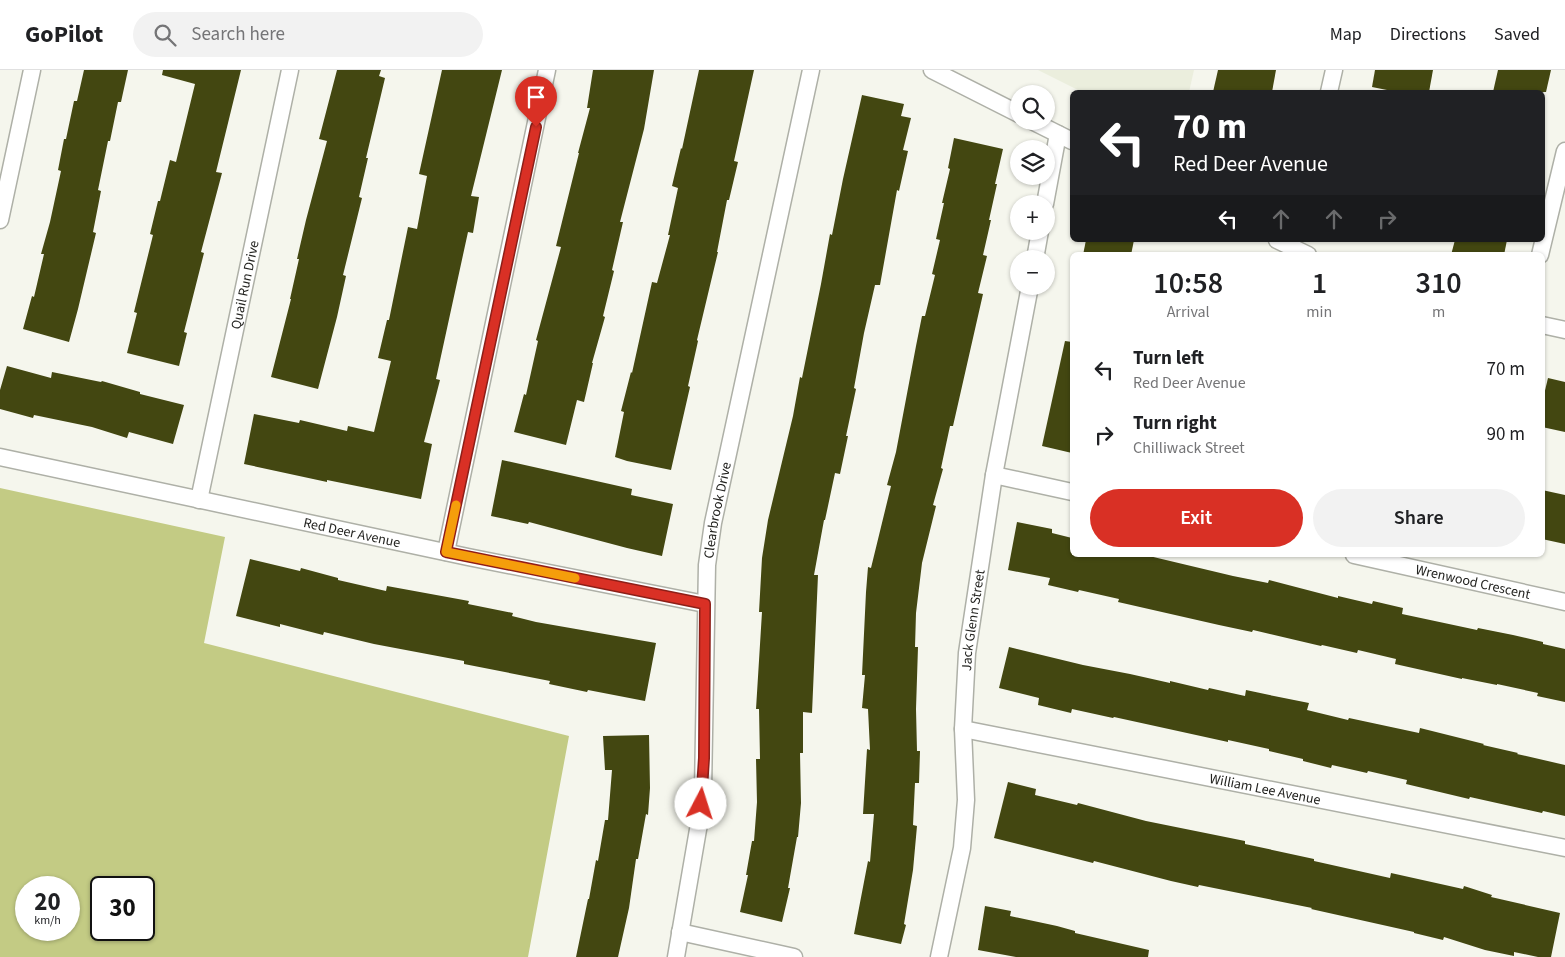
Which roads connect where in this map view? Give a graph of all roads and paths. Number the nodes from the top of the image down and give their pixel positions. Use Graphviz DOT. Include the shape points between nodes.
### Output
graph roads {
  1 [pos="32,70"];
  2 [pos="290,70"];
  3 [pos="547,70"];
  4 [pos="811,70"];
  5 [pos="932,70"];
  6 [pos="1334,70"];
  7 [pos="1329,90"];
  8 [pos="1010,109"];
  9 [pos="1049,130"];
  10 [pos="1065,138"];
  11 [pos="1565,150"];
  12 [pos="1048,195"];
  13 [pos="0,220"];
  14 [pos="1545,234"];
  15 [pos="1282,242"];
  16 [pos="1302,252"];
  17 [pos="1028,295"];
  18 [pos="1545,326"];
  19 [pos="1565,330"];
  20 [pos="0,458"];
  21 [pos="994,475"];
  22 [pos="1070,492"];
  23 [pos="199,500"];
  24 [pos="446,552"];
  25 [pos="1363,557"];
  26 [pos="1565,602"];
  27 [pos="705,604"];
  28 [pos="963,729"];
  29 [pos="1565,848"];
  30 [pos="680,932"];
  31 [pos="676,957"];
  32 [pos="794,957"];
  33 [pos="939,957"];
  1 -- 13 [label="street"];
  2 -- 23 [label="street, Quail Run Drive"];
  3 -- 24 [label="street"];
  4 -- 27 [label="street, Clearbrook Drive" via="713,523"];
  5 -- 8 [label="street"];
  6 -- 7 [label="street"];
  9 -- 10 [label="street"];
  10 -- 12 [label="street"];
  11 -- 14 [label="street"];
  15 -- 16 [label="street"];
  17 -- 21 [label="street, Jack Glenn Street"];
  18 -- 19 [label="street"];
  20 -- 23 [label="street, Red Deer Avenue"];
  21 -- 22 [label="street"];
  21 -- 28 [label="street, Jack Glenn Street" via="967,652"];
  23 -- 24 [label="street, Red Deer Avenue"];
  24 -- 27 [label="street, Red Deer Avenue"];
  25 -- 26 [label="street, Wrenwood Crescent"];
  27 -- 30 [label="street, Clearbrook Drive" via="703,790"];
  28 -- 29 [label="street, William Lee Avenue"];
  28 -- 33 [label="street, Jack Glenn Street" via="966,800 962,848"];
  30 -- 31 [label="street, Clearbrook Drive"];
  30 -- 32 [label="street"];
}
